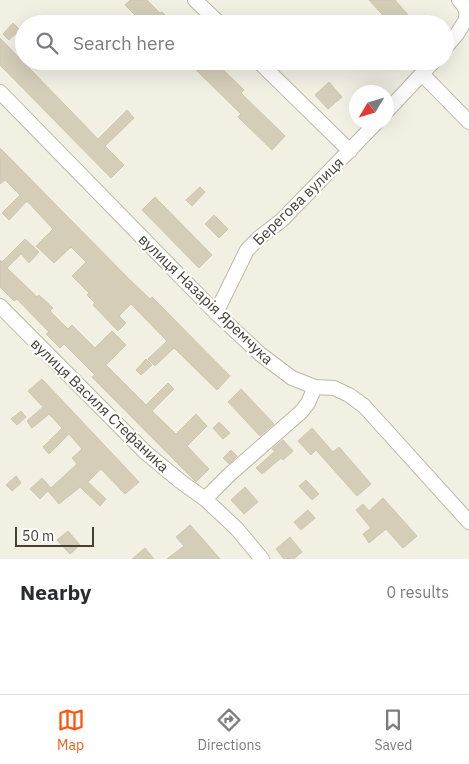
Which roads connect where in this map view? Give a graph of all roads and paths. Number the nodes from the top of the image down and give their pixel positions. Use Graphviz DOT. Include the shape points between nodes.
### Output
graph roads {
  1 [pos="195,0"];
  2 [pos="459,0"];
  3 [pos="211,15"];
  4 [pos="467,17"];
  5 [pos="454,38"];
  6 [pos="267,70"];
  7 [pos="427,70"];
  8 [pos="423,75"];
  9 [pos="0,92"];
  10 [pos="394,104"];
  11 [pos="469,122"];
  12 [pos="370,130"];
  13 [pos="350,151"];
  14 [pos="0,306"];
  15 [pos="216,312"];
  16 [pos="315,387"];
  17 [pos="205,499"];
  18 [pos="469,522"];
  19 [pos="262,559"];
  1 -- 3 [label="street"];
  2 -- 4 [label="street"];
  4 -- 5 [label="street"];
  6 -- 13 [label="street"];
  7 -- 8 [label="street"];
  8 -- 10 [label="street"];
  8 -- 11 [label="street"];
  9 -- 15 [label="street, вулиця Назарія Яремчука"];
  12 -- 13 [label="street, Берегова вулиця"];
  13 -- 15 [label="street, Берегова вулиця" via="282,220 247,250"];
  14 -- 17 [label="street, вулиця Василя Стефаника" via="145,452"];
  15 -- 16 [label="street, вулиця Назарія Яремчука" via="260,354 292,378"];
  16 -- 17 [label="street" via="302,412"];
  16 -- 18 [label="street, вулиця Назарія Яремчука" via="334,388 364,406"];
  17 -- 19 [label="street, вулиця Василя Стефаника" via="237,529"];
}
